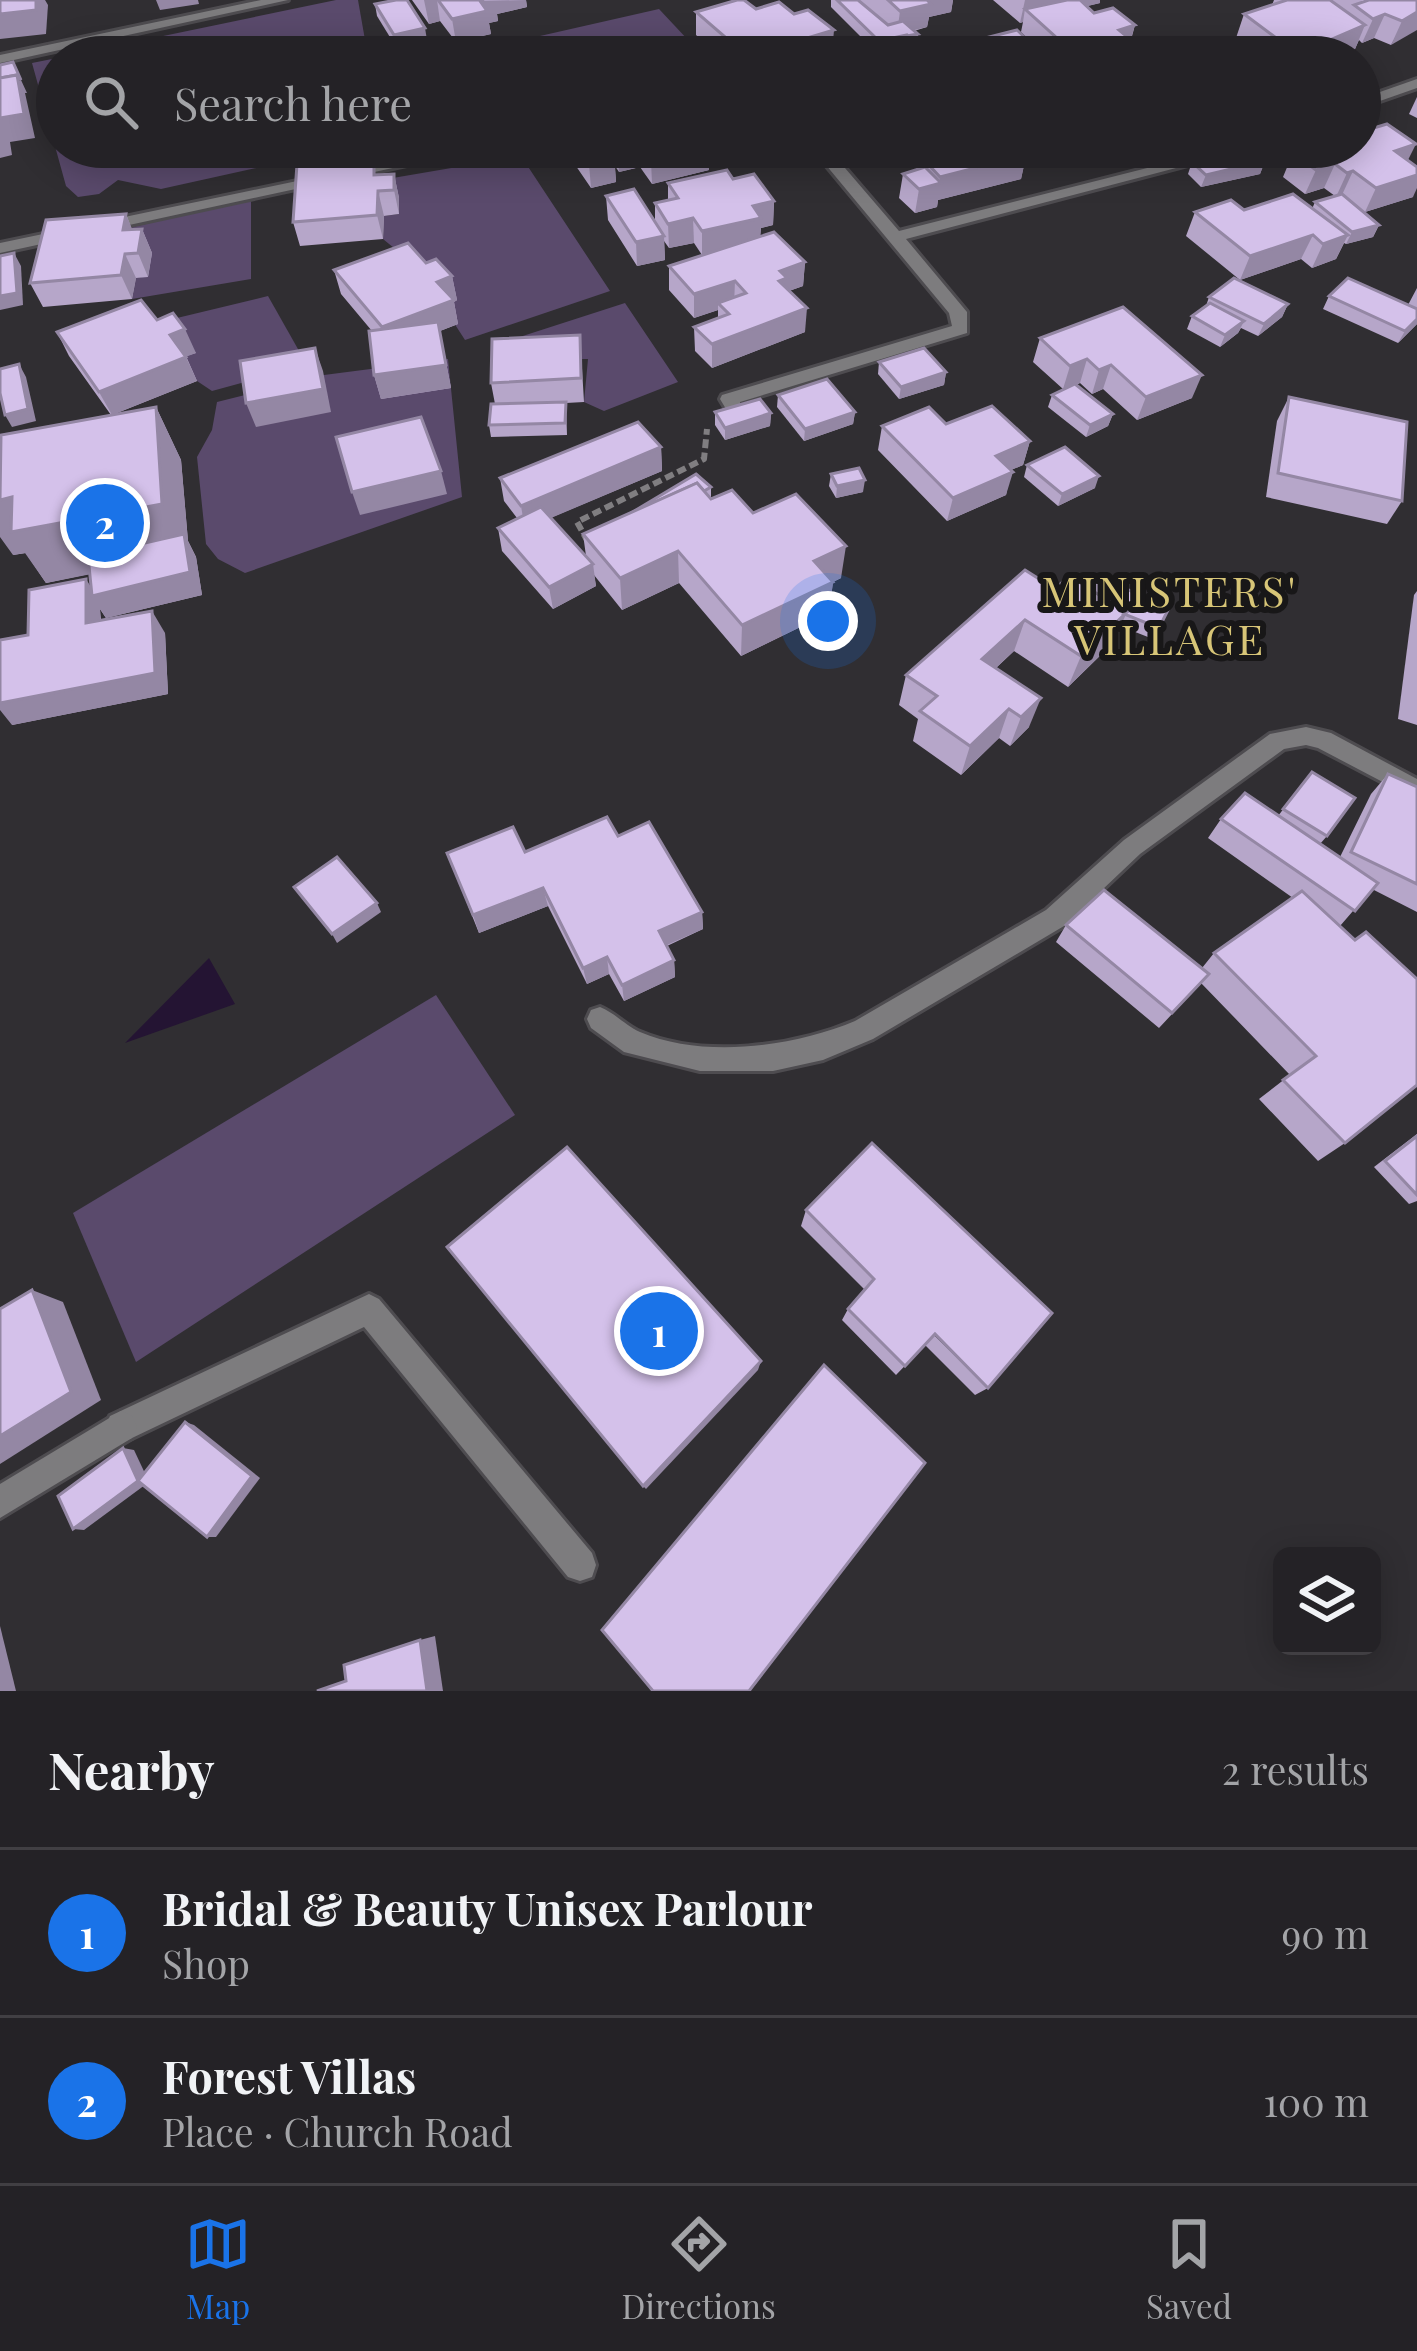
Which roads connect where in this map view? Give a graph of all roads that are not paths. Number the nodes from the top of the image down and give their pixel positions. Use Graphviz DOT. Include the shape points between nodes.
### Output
graph roads {
  1 [pos="280,0"];
  2 [pos="109,36"];
  3 [pos="36,51"];
  4 [pos="0,59"];
  5 [pos="1417,82"];
  6 [pos="1381,96"];
  7 [pos="382,168"];
  8 [pos="837,168"];
  9 [pos="1166,168"];
  10 [pos="895,237"];
  11 [pos="0,248"];
  12 [pos="731,402"];
  13 [pos="1417,790"];
  14 [pos="600,1019"];
  15 [pos="0,1502"];
  16 [pos="580,1565"];
  1 -- 2 [label="street"];
  3 -- 4 [label="street"];
  5 -- 6 [label="street"];
  7 -- 11 [label="street"];
  8 -- 10 [label="street"];
  9 -- 10 [label="street"];
  10 -- 12 [label="street" via="958,312 961,329"];
  13 -- 14 [label="street" via="1322,740 1278,741 1132,847 1055,918 824,1047 773,1058 700,1058 633,1043"];
  15 -- 16 [label="street" via="121,1427 369,1310"];
}
